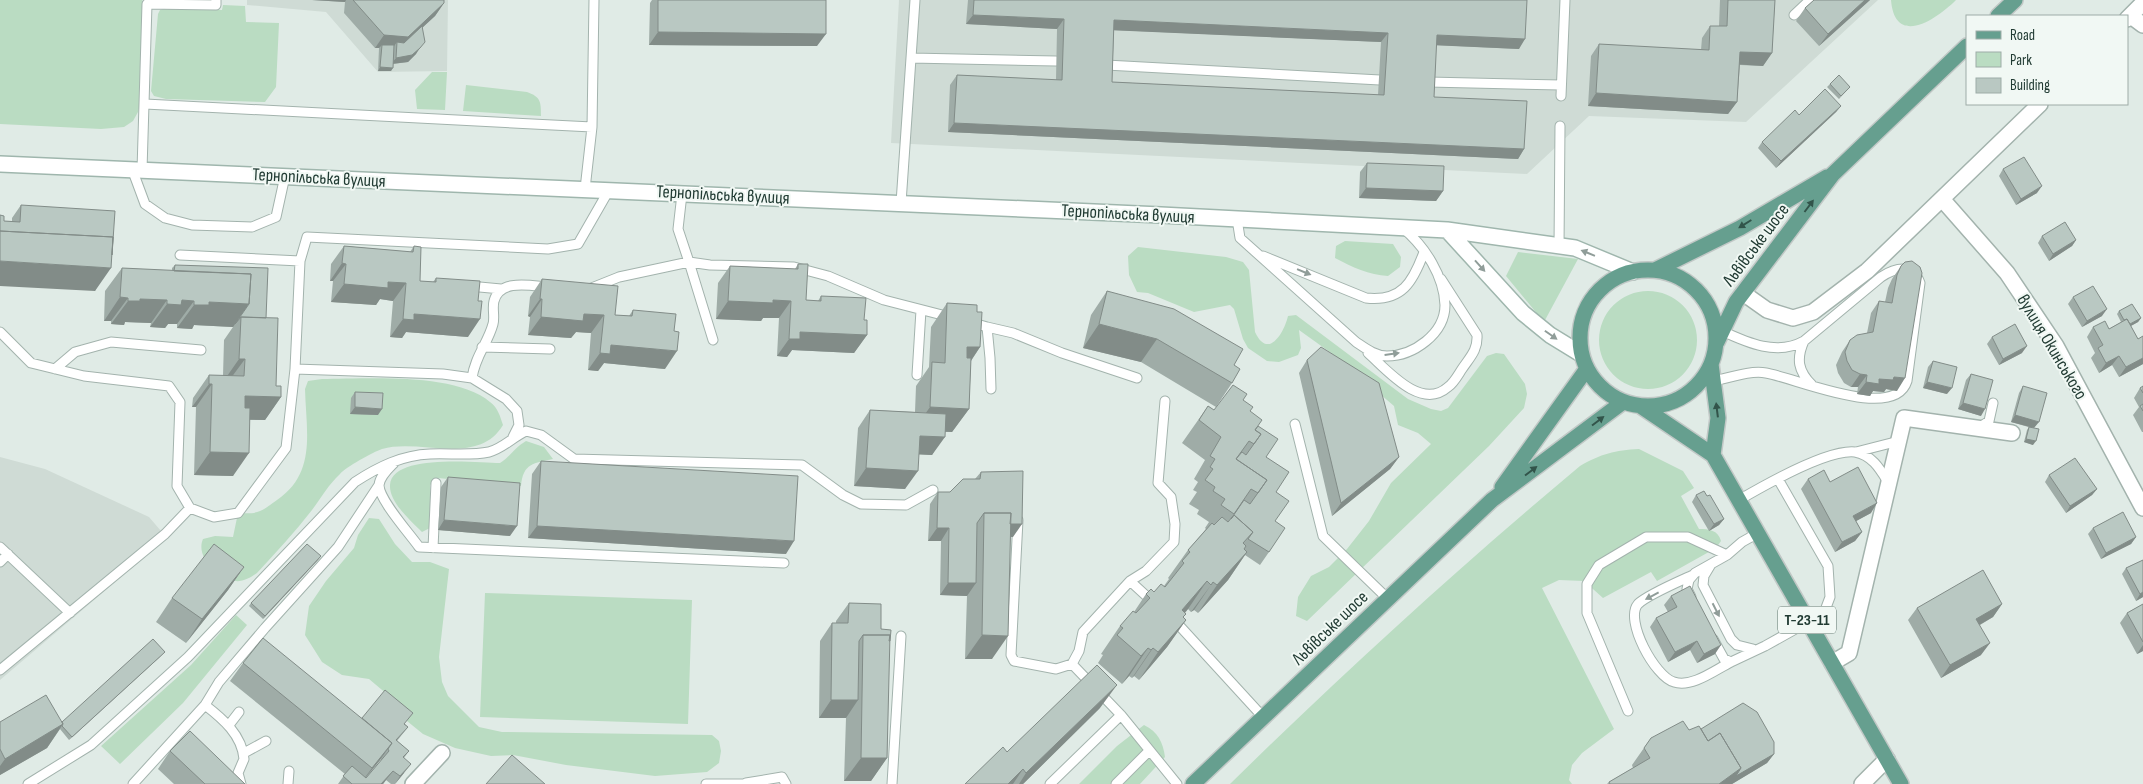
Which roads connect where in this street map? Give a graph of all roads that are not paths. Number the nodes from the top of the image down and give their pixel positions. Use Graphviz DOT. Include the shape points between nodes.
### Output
graph roads {
  1 [pos="216,0"];
  2 [pos="594,0"];
  3 [pos="915,0"];
  4 [pos="1565,0"];
  5 [pos="1810,0"];
  6 [pos="2015,0"];
  7 [pos="147,2"];
  8 [pos="2143,3"];
  9 [pos="1794,15"];
  10 [pos="1999,15"];
  11 [pos="2129,17"];
  12 [pos="2143,25"];
  13 [pos="1966,47"];
  14 [pos="911,58"];
  15 [pos="1056,61"];
  16 [pos="1106,65"];
  17 [pos="1380,80"];
  18 [pos="1428,82"];
  19 [pos="1561,85"];
  20 [pos="1561,96"];
  21 [pos="145,104"];
  22 [pos="2039,105"];
  23 [pos="1560,126"];
  24 [pos="592,127"];
  25 [pos="0,164"];
  26 [pos="137,170"];
  27 [pos="1833,174"];
  28 [pos="285,176"];
  29 [pos="585,189"];
  30 [pos="609,190"];
  31 [pos="682,194"];
  32 [pos="1942,199"];
  33 [pos="901,203"];
  34 [pos="1238,219"];
  35 [pos="1404,228"];
  36 [pos="1447,230"];
  37 [pos="1559,247"];
  38 [pos="1424,252"];
  39 [pos="1259,254"];
  40 [pos="180,255"];
  41 [pos="300,261"];
  42 [pos="689,262"];
  43 [pos="1654,270"];
  44 [pos="1633,272"];
  45 [pos="1437,273"];
  46 [pos="456,285"];
  47 [pos="560,287"];
  48 [pos="580,288"];
  49 [pos="502,289"];
  50 [pos="1743,293"];
  51 [pos="921,310"];
  52 [pos="987,327"];
  53 [pos="0,332"];
  54 [pos="1719,337"];
  55 [pos="713,340"];
  56 [pos="1804,341"];
  57 [pos="1356,342"];
  58 [pos="482,347"];
  59 [pos="550,349"];
  60 [pos="201,350"];
  61 [pos="1581,354"];
  62 [pos="1711,364"];
  63 [pos="55,369"];
  64 [pos="295,369"];
  65 [pos="1586,370"];
  66 [pos="917,375"];
  67 [pos="472,378"];
  68 [pos="1137,378"];
  69 [pos="1714,381"];
  70 [pos="1812,385"];
  71 [pos="991,389"];
  72 [pos="1165,401"];
  73 [pos="1623,402"];
  74 [pos="1993,403"];
  75 [pos="1642,407"];
  76 [pos="1295,424"];
  77 [pos="1980,428"];
  78 [pos="2012,433"];
  79 [pos="513,437"];
  80 [pos="1899,441"];
  81 [pos="1855,452"];
  82 [pos="1713,455"];
  83 [pos="405,456"];
  84 [pos="1778,479"];
  85 [pos="1888,482"];
  86 [pos="436,483"];
  87 [pos="379,485"];
  88 [pos="933,490"];
  89 [pos="1492,500"];
  90 [pos="1739,500"];
  91 [pos="1018,507"];
  92 [pos="190,508"];
  93 [pos="2143,508"];
  94 [pos="1758,533"];
  95 [pos="0,547"];
  96 [pos="433,548"];
  97 [pos="8,554"];
  98 [pos="1727,555"];
  99 [pos="0,562"];
  100 [pos="784,563"];
  101 [pos="1710,566"];
  102 [pos="1695,574"];
  103 [pos="1130,581"];
  104 [pos="1388,599"];
  105 [pos="1155,603"];
  106 [pos="1696,606"];
  107 [pos="70,613"];
  108 [pos="1176,622"];
  109 [pos="1809,622"];
  110 [pos="1710,633"];
  111 [pos="900,636"];
  112 [pos="1755,650"];
  113 [pos="1731,662"];
  114 [pos="1832,663"];
  115 [pos="1072,664"];
  116 [pos="0,670"];
  117 [pos="205,705"];
  118 [pos="1628,711"];
  119 [pos="239,712"];
  120 [pos="1121,715"];
  121 [pos="1263,717"];
  122 [pos="229,725"];
  123 [pos="266,741"];
  124 [pos="1149,751"];
  125 [pos="244,753"];
  126 [pos="442,753"];
  127 [pos="1887,760"];
  128 [pos="289,771"];
  129 [pos="746,783"];
  130 [pos="28,784"];
  131 [pos="133,784"];
  132 [pos="241,784"];
  133 [pos="288,784"];
  134 [pos="413,784"];
  135 [pos="706,784"];
  136 [pos="786,784"];
  137 [pos="892,784"];
  138 [pos="1050,784"];
  139 [pos="1116,784"];
  140 [pos="1177,784"];
  141 [pos="1193,784"];
  142 [pos="1862,784"];
  143 [pos="1901,784"];
  1 -- 7 [label="lane" via="216,5"];
  2 -- 24 [label="lane"];
  3 -- 14 [label="lane"];
  4 -- 19 [label="lane"];
  5 -- 9 [label="lane"];
  6 -- 10 [label="main road"];
  7 -- 21 [label="lane"];
  8 -- 11 [label="main road"];
  11 -- 12 [label="main road"];
  13 -- 27 [label="main road, Львівське шосе"];
  14 -- 15 [label="lane"];
  14 -- 33 [label="lane"];
  16 -- 17 [label="lane"];
  18 -- 19 [label="lane"];
  19 -- 20 [label="lane"];
  21 -- 24 [label="lane"];
  21 -- 26 [label="lane"];
  22 -- 32 [label="main road"];
  23 -- 37 [label="lane"];
  24 -- 29 [label="lane"];
  25 -- 26 [label="main road, Тернопільська вулиця / Т-23-11"];
  26 -- 28 [label="main road, Тернопільська вулиця / Т-23-11"];
  26 -- 28 [label="lane" via="144,204 165,218 192,225 252,227 276,217"];
  27 -- 43 [label="main road, Львівське шосе, one-way" via="1740,228"];
  50 -- 27 [label="main road, Львівське шосе, one-way"];
  28 -- 29 [label="main road, Тернопільська вулиця / Т-23-11"];
  29 -- 30 [label="main road, Тернопільська вулиця / Т-23-11"];
  30 -- 31 [label="main road, Тернопільська вулиця / Т-23-11"];
  30 -- 41 [label="lane" via="578,244 548,249 307,237"];
  31 -- 33 [label="main road, Тернопільська вулиця / Т-23-11"];
  31 -- 42 [label="lane" via="678,229"];
  32 -- 50 [label="main road" via="1868,271 1813,312 1792,318 1767,310"];
  32 -- 93 [label="main road, вулиця Окинського" via="2007,273 2056,346"];
  33 -- 34 [label="main road, Тернопільська вулиця / Т-23-11"];
  34 -- 35 [label="main road, Тернопільська вулиця / Т-23-11"];
  34 -- 39 [label="lane" via="1240,238"];
  35 -- 36 [label="main road, Тернопільська вулиця / Т-23-11"];
  35 -- 38 [label="lane"];
  36 -- 37 [label="main road, Тернопільська вулиця / Т-23-11"];
  36 -- 61 [label="main road, one-way" via="1523,313"];
  44 -- 37 [label="main road, Тернопільська вулиця / Т-23-11, one-way" via="1576,248"];
  39 -- 38 [label="lane, one-way" via="1366,298 1381,300 1405,288 1416,273"];
  38 -- 45 [label="lane"];
  39 -- 57 [label="lane"];
  40 -- 41 [label="lane"];
  41 -- 64 [label="lane"];
  42 -- 48 [label="lane"];
  42 -- 51 [label="lane" via="794,267"];
  42 -- 55 [label="lane"];
  43 -- 44 [label="main road, Т-23-11"];
  43 -- 54 [label="main road, Т-23-11" via="1675,276 1693,287 1707,303"];
  44 -- 61 [label="main road, Т-23-11" via="1613,280 1596,294 1585,312 1580,333"];
  57 -- 45 [label="lane, one-way" via="1374,354 1386,356 1408,351 1433,336 1442,321 1445,305"];
  45 -- 57 [label="lane" via="1477,335 1478,346 1449,387 1440,393 1424,394 1409,389"];
  46 -- 49 [label="lane"];
  47 -- 49 [label="lane" via="510,285"];
  49 -- 58 [label="lane" via="494,300 493,324"];
  50 -- 54 [label="main road, Львівське шосе"];
  51 -- 52 [label="lane"];
  51 -- 66 [label="lane"];
  52 -- 68 [label="lane" via="1013,333"];
  52 -- 71 [label="lane"];
  53 -- 63 [label="lane" via="31,363"];
  54 -- 56 [label="lane" via="1756,346 1783,348"];
  54 -- 62 [label="main road, Т-23-11"];
  56 -- 70 [label="lane" via="1798,362 1804,377"];
  56 -- 70 [label="lane" via="1892,270 1902,268 1917,276 1919,297 1905,389 1894,396 1870,400"];
  58 -- 59 [label="lane"];
  58 -- 67 [label="lane"];
  60 -- 63 [label="lane" via="110,342 75,352"];
  61 -- 65 [label="main road, Т-23-11"];
  62 -- 69 [label="main road, Т-23-11"];
  62 -- 75 [label="main road, Т-23-11" via="1700,383 1684,397 1664,405"];
  63 -- 92 [label="lane" via="84,376 169,386 180,402 177,486"];
  64 -- 67 [label="lane" via="443,374"];
  64 -- 92 [label="lane" via="286,448 259,486 238,513 214,517"];
  65 -- 73 [label="main road, Т-23-11" via="1604,391"];
  65 -- 89 [label="main road, Львівське шосе"];
  67 -- 79 [label="lane" via="506,399 517,411 519,425"];
  69 -- 70 [label="lane" via="1764,372"];
  82 -- 69 [label="main road, Т-23-11, one-way" via="1718,418"];
  72 -- 103 [label="lane" via="1158,484 1171,497 1174,542 1146,571"];
  73 -- 75 [label="main road, Т-23-11"];
  89 -- 73 [label="main road, Львівське шосе, one-way"];
  74 -- 77 [label="lane" via="1989,421"];
  75 -- 82 [label="main road, Т-23-11"];
  76 -- 104 [label="lane" via="1323,536"];
  77 -- 78 [label="main road"];
  77 -- 80 [label="main road" via="1904,418"];
  79 -- 83 [label="lane" via="491,452"];
  79 -- 88 [label="lane" via="526,431 541,435 574,459 802,465 861,504 906,505"];
  80 -- 81 [label="lane"];
  80 -- 85 [label="main road"];
  81 -- 84 [label="lane" via="1827,458"];
  81 -- 85 [label="lane" via="1871,459"];
  82 -- 90 [label="main road, Т-23-11"];
  83 -- 87 [label="lane" via="394,462"];
  83 -- 130 [label="lane" via="355,482 188,657 91,745"];
  84 -- 90 [label="lane"];
  84 -- 109 [label="lane" via="1828,566 1830,596 1824,614"];
  85 -- 114 [label="main road" via="1849,653"];
  86 -- 96 [label="lane"];
  87 -- 96 [label="lane" via="384,498 420,547"];
  87 -- 117 [label="lane" via="338,547 230,668"];
  89 -- 104 [label="main road, Львівське шосе"];
  90 -- 94 [label="main road, Т-23-11"];
  91 -- 115 [label="lane" via="1011,655 1014,661 1056,669"];
  92 -- 107 [label="lane" via="165,534"];
  94 -- 98 [label="lane"];
  94 -- 109 [label="main road, Т-23-11"];
  95 -- 97 [label="lane"];
  96 -- 100 [label="lane"];
  97 -- 99 [label="lane"];
  97 -- 107 [label="lane"];
  98 -- 101 [label="lane"];
  98 -- 118 [label="lane" via="1688,537 1646,537 1598,565 1587,584 1587,613"];
  101 -- 102 [label="lane"];
  101 -- 112 [label="lane, one-way" via="1703,585 1731,639 1737,646"];
  102 -- 106 [label="lane" via="1687,589"];
  102 -- 113 [label="lane, one-way" via="1640,603 1634,612 1637,633 1655,667 1673,682 1697,680"];
  103 -- 105 [label="lane"];
  103 -- 115 [label="lane" via="1083,632"];
  104 -- 121 [label="main road, Львівське шосе"];
  107 -- 116 [label="lane"];
  108 -- 121 [label="lane"];
  109 -- 112 [label="lane"];
  109 -- 114 [label="main road, Т-23-11"];
  110 -- 113 [label="lane" via="1724,659"];
  111 -- 137 [label="lane"];
  112 -- 113 [label="lane"];
  114 -- 127 [label="main road, Т-23-11"];
  115 -- 120 [label="lane"];
  117 -- 122 [label="lane"];
  117 -- 131 [label="lane"];
  119 -- 122 [label="lane"];
  120 -- 124 [label="lane"];
  120 -- 138 [label="lane"];
  121 -- 141 [label="main road, Львівське шосе"];
  122 -- 125 [label="lane"];
  123 -- 125 [label="lane"];
  124 -- 139 [label="lane"];
  124 -- 140 [label="lane"];
  125 -- 132 [label="lane" via="238,773"];
  126 -- 134 [label="main road"];
  127 -- 142 [label="main road"];
  127 -- 143 [label="main road, Т-23-11"];
  128 -- 133 [label="lane"];
  129 -- 135 [label="lane"];
  129 -- 136 [label="lane" via="782,777"];
}
